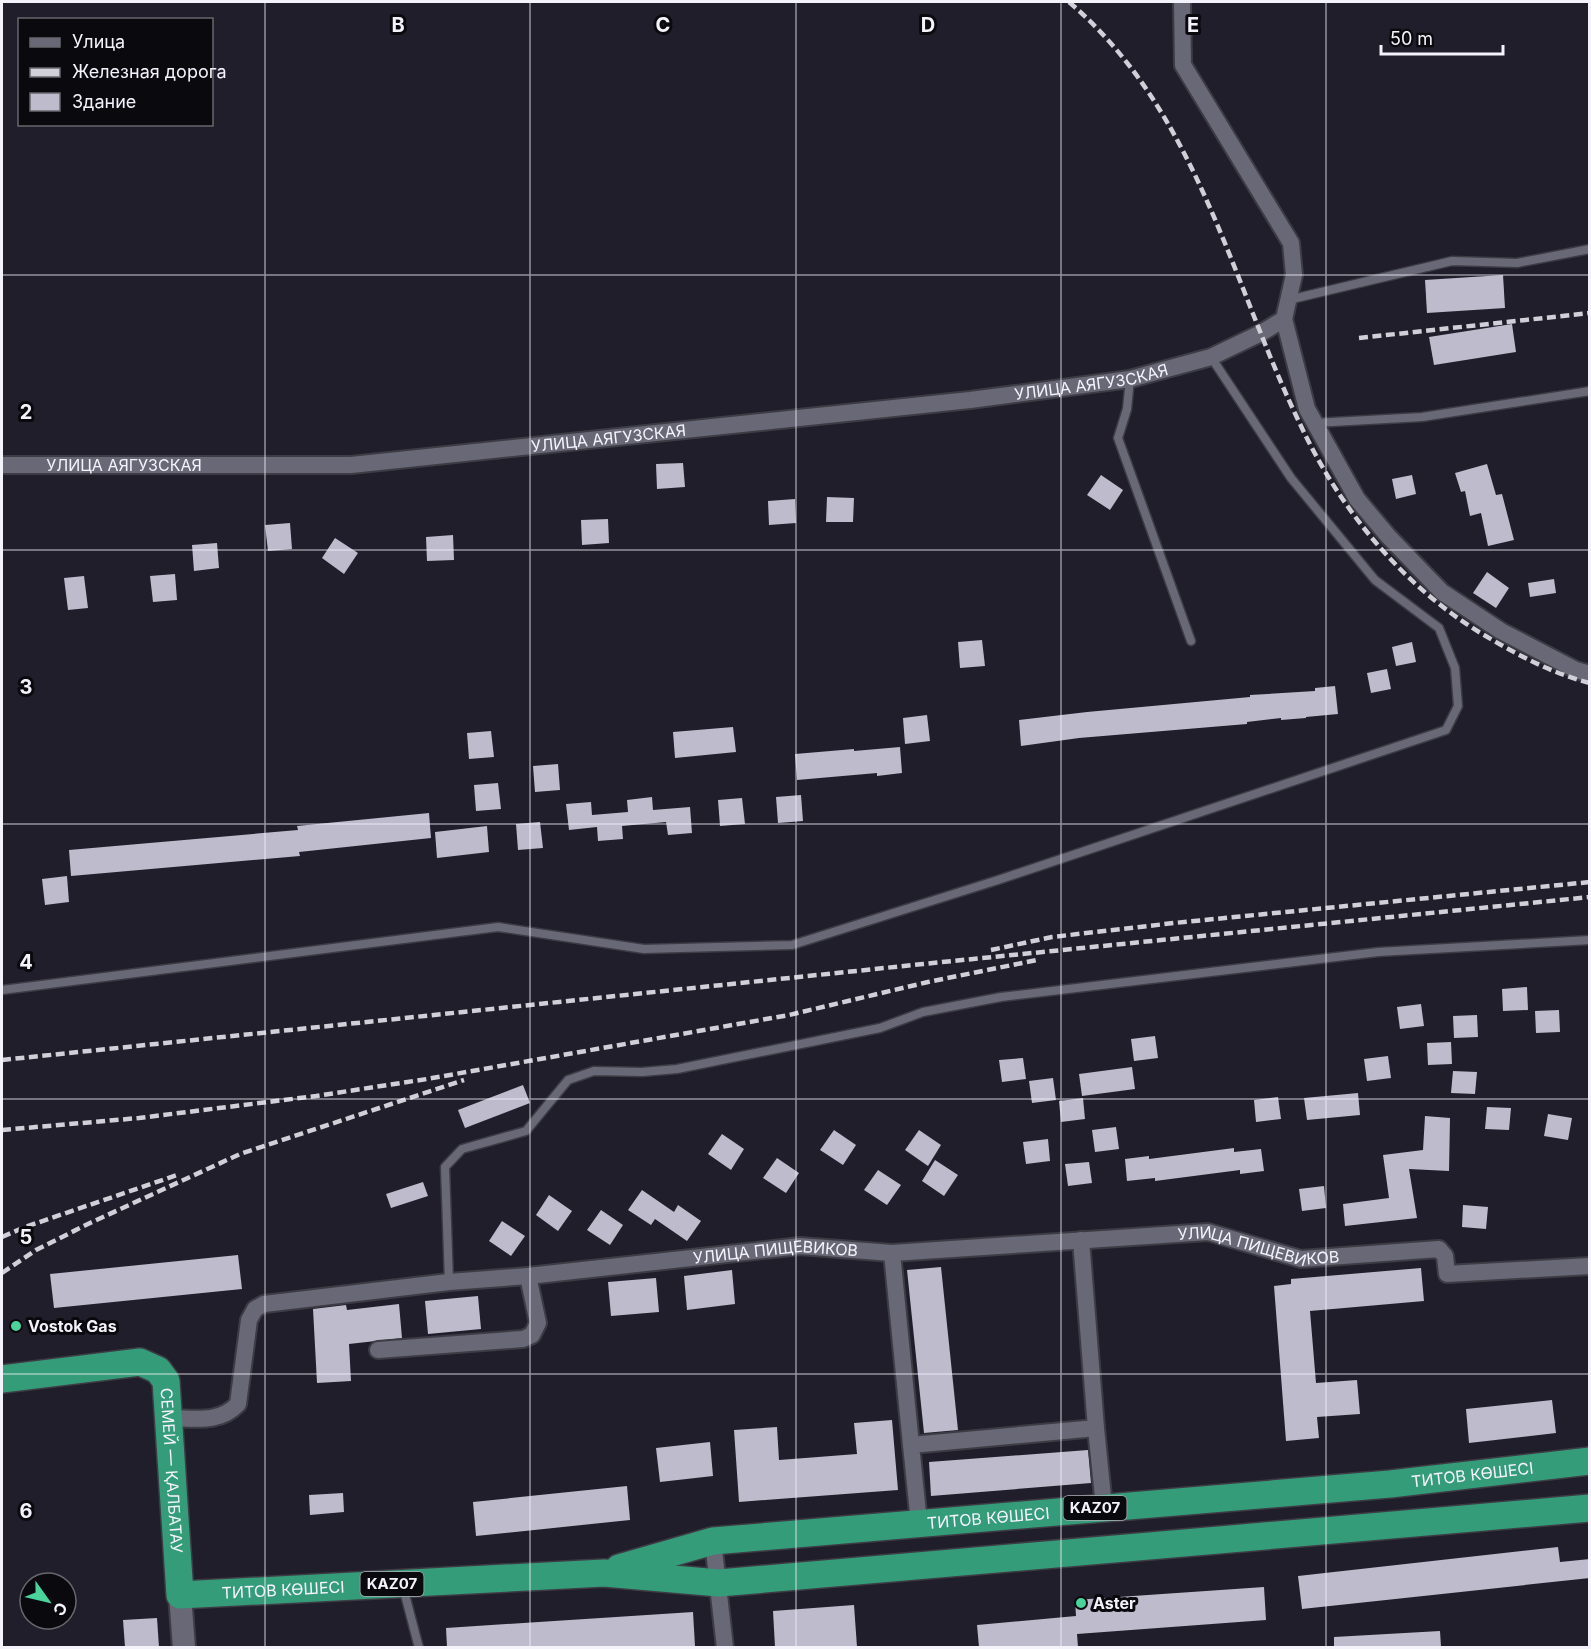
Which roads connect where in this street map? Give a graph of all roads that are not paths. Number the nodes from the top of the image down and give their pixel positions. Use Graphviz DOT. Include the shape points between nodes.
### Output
graph roads {
  1 [pos="1182,2"];
  2 [pos="1590,249"];
  3 [pos="1288,300"];
  4 [pos="1284,319"];
  5 [pos="1211,357"];
  6 [pos="1130,379"];
  7 [pos="1590,391"];
  8 [pos="1314,423"];
  9 [pos="2,465"];
  10 [pos="1191,641"];
  11 [pos="1590,674"];
  12 [pos="1590,940"];
  13 [pos="2,990"];
  14 [pos="1081,1240"];
  15 [pos="892,1253"];
  16 [pos="1590,1266"];
  17 [pos="528,1276"];
  18 [pos="449,1282"];
  19 [pos="378,1350"];
  20 [pos="2,1378"];
  21 [pos="170,1418"];
  22 [pos="1096,1428"];
  23 [pos="911,1445"];
  24 [pos="1590,1461"];
  25 [pos="1104,1507"];
  26 [pos="1590,1508"];
  27 [pos="919,1523"];
  28 [pos="713,1541"];
  29 [pos="604,1573"];
  30 [pos="402,1583"];
  31 [pos="719,1583"];
  32 [pos="180,1595"];
  33 [pos="184,1647"];
  34 [pos="418,1647"];
  35 [pos="725,1647"];
  1 -- 3 [label="street" via="1183,65 1291,243 1294,274"];
  2 -- 3 [label="lane" via="1517,263 1452,261"];
  3 -- 4 [label="street"];
  4 -- 5 [label="street, УЛИЦА АЯГУЗСКАЯ"];
  4 -- 8 [label="street"];
  5 -- 6 [label="street, УЛИЦА АЯГУЗСКАЯ"];
  5 -- 13 [label="lane" via="1292,478 1375,580 1439,628 1455,668 1458,706 1446,730 792,945 644,949 498,927"];
  6 -- 9 [label="street, УЛИЦА АЯГУЗСКАЯ" via="970,400 351,465"];
  6 -- 10 [label="lane" via="1127,409 1118,438"];
  7 -- 8 [label="lane" via="1422,417"];
  8 -- 11 [label="street" via="1357,499 1442,592 1501,631"];
  12 -- 18 [label="lane" via="1378,952 1001,997 923,1012 880,1028 677,1070 594,1071 568,1080 526,1131 462,1149 445,1167"];
  14 -- 15 [label="street, УЛИЦА ПИЩЕВИКОВ"];
  14 -- 16 [label="street, УЛИЦА ПИЩЕВИКОВ" via="1208,1232 1301,1259 1439,1250 1447,1274"];
  14 -- 22 [label="street"];
  15 -- 17 [label="street, УЛИЦА ПИЩЕВИКОВ" via="800,1246"];
  15 -- 23 [label="street"];
  17 -- 18 [label="street, УЛИЦА ПИЩЕВИКОВ"];
  17 -- 19 [label="street" via="537,1323 532,1335 523,1339"];
  18 -- 21 [label="street, УЛИЦА ПИЩЕВИКОВ" via="264,1304 255,1309 249,1320 238,1404 218,1418"];
  20 -- 21 [label="highway, СЕМЕЙ — ҚАЛБАТАУ" via="140,1362 158,1370 166,1382"];
  21 -- 32 [label="highway, СЕМЕЙ — ҚАЛБАТАУ"];
  22 -- 23 [label="street"];
  22 -- 25 [label="street"];
  23 -- 27 [label="street"];
  24 -- 25 [label="highway, ТИТОВ КӨШЕСІ / KAZ07" via="1390,1484"];
  25 -- 27 [label="highway, ТИТОВ КӨШЕСІ / KAZ07"];
  26 -- 31 [label="highway, ТИТОВ КӨШЕСІ / KAZ07"];
  27 -- 28 [label="highway, ТИТОВ КӨШЕСІ / KAZ07"];
  28 -- 29 [label="highway, ТИТОВ КӨШЕСІ / KAZ07"];
  28 -- 31 [label="street"];
  29 -- 30 [label="highway, ТИТОВ КӨШЕСІ / KAZ07"];
  29 -- 31 [label="highway, ТИТОВ КӨШЕСІ / KAZ07"];
  30 -- 32 [label="highway, ТИТОВ КӨШЕСІ / KAZ07"];
  30 -- 34 [label="lane"];
  31 -- 35 [label="street"];
  32 -- 33 [label="main road"];
}
